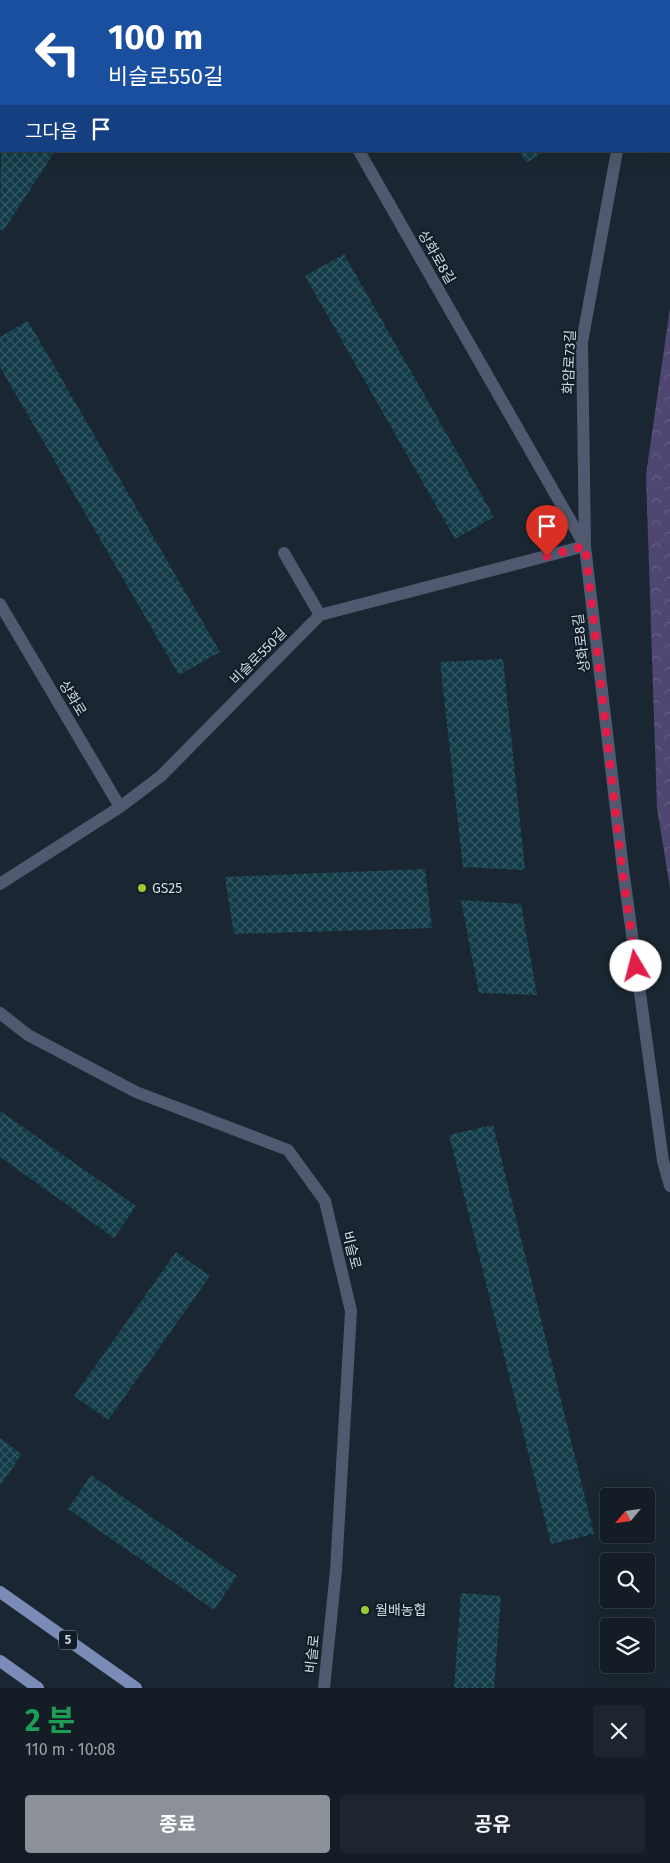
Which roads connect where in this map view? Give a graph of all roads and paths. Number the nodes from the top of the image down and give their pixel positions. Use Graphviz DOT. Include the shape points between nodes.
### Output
graph roads {
  1 [pos="360,152"];
  2 [pos="617,152"];
  3 [pos="585,546"];
  4 [pos="284,553"];
  5 [pos="0,604"];
  6 [pos="320,615"];
  7 [pos="120,807"];
  8 [pos="0,884"];
  9 [pos="0,1013"];
  10 [pos="670,1186"];
  11 [pos="0,1592"];
  12 [pos="0,1661"];
  13 [pos="38,1688"];
  14 [pos="136,1688"];
  15 [pos="324,1688"];
  1 -- 3 [label="street, 상화로8길"];
  2 -- 3 [label="street, 화암로73길" via="582,342"];
  3 -- 6 [label="street"];
  3 -- 10 [label="street, 상화로8길" via="622,869 663,1161"];
  4 -- 6 [label="street"];
  5 -- 7 [label="street, 상화로"];
  6 -- 7 [label="street, 비슬로550길" via="161,776"];
  7 -- 8 [label="street, 비슬로550길"];
  9 -- 15 [label="street, 비슬로" via="28,1035 136,1092 288,1150 325,1201 351,1311 336,1570"];
  11 -- 14 [label="main road, 5"];
  12 -- 13 [label="main road"];
}
